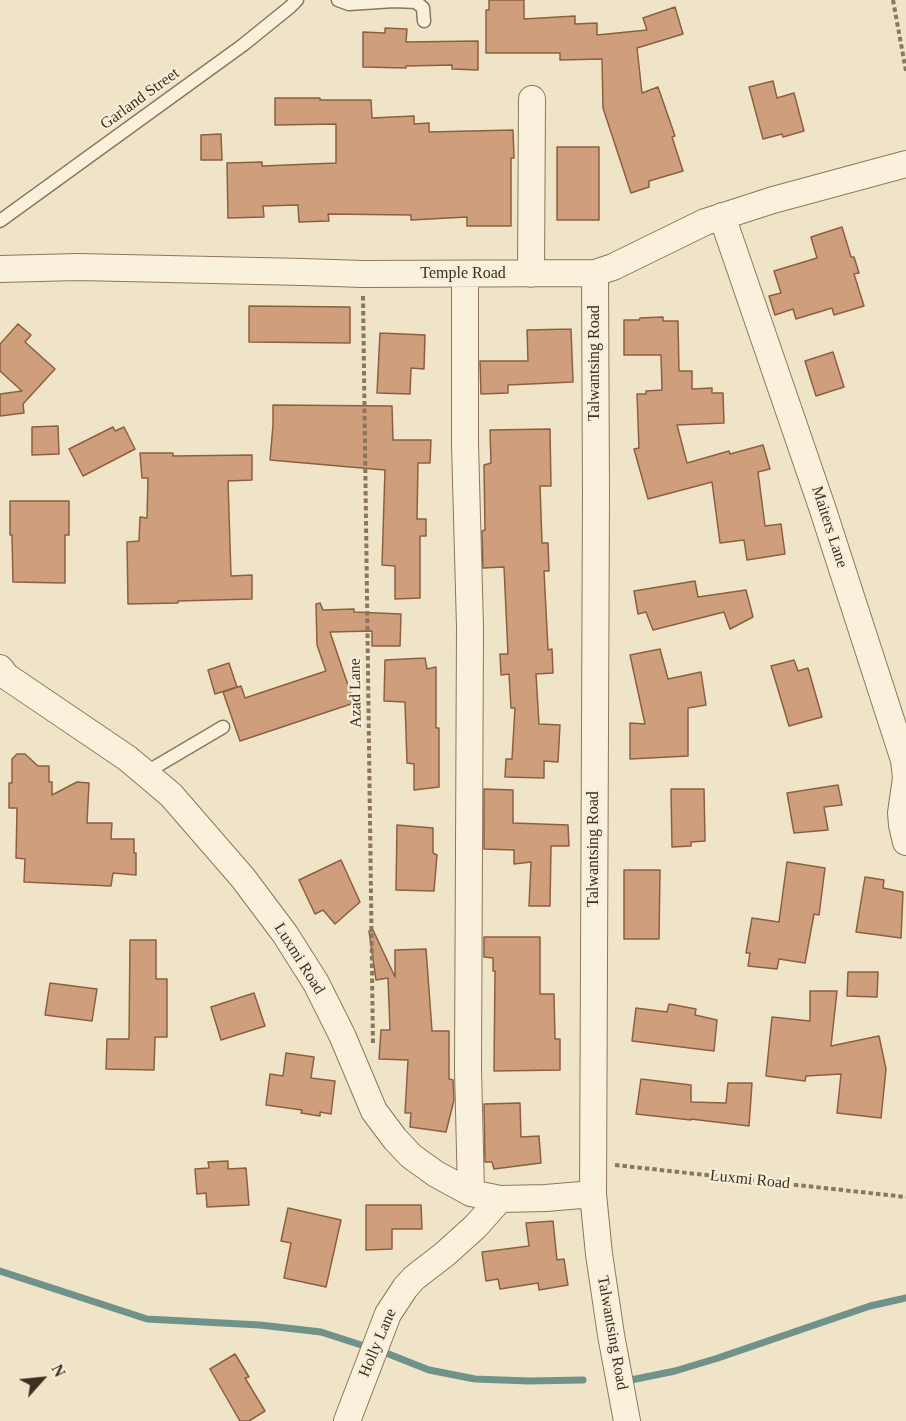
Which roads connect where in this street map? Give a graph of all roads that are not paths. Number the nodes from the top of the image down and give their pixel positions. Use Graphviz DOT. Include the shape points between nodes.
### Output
graph roads {
  1 [pos="297,0"];
  2 [pos="338,0"];
  3 [pos="424,21"];
  4 [pos="532,99"];
  5 [pos="906,164"];
  6 [pos="722,216"];
  7 [pos="0,221"];
  8 [pos="0,269"];
  9 [pos="595,273"];
  10 [pos="465,274"];
  11 [pos="531,274"];
  12 [pos="2,677"];
  13 [pos="224,727"];
  14 [pos="145,773"];
  15 [pos="906,842"];
  16 [pos="471,1193"];
  17 [pos="593,1194"];
  18 [pos="500,1199"];
  19 [pos="346,1421"];
  20 [pos="627,1421"];
  1 -- 7 [label="lane, Garland Street" via="243,45"];
  2 -- 3 [label="lane" via="349,4 416,2 423,8"];
  4 -- 11 [label="street"];
  5 -- 6 [label="street, Temple Road"];
  6 -- 9 [label="street, Temple Road"];
  6 -- 15 [label="street, Maiters Lane" via="904,760 906,778 901,813"];
  8 -- 10 [label="street, Temple Road"];
  9 -- 11 [label="street, Temple Road"];
  9 -- 17 [label="street, Talwantsing Road"];
  10 -- 11 [label="street, Temple Road"];
  10 -- 16 [label="street"];
  12 -- 14 [label="street, Luxmi Road"];
  13 -- 14 [label="lane"];
  14 -- 16 [label="street, Luxmi Road" via="171,795 243,878 285,934 337,1024 374,1111 395,1139 436,1174"];
  16 -- 18 [label="street, Luxmi Road"];
  17 -- 18 [label="street, Luxmi Road"];
  17 -- 20 [label="street, Talwantsing Road" via="610,1335"];
  18 -- 19 [label="street, Holly Lane" via="476,1226 410,1283 388,1314"];
}
